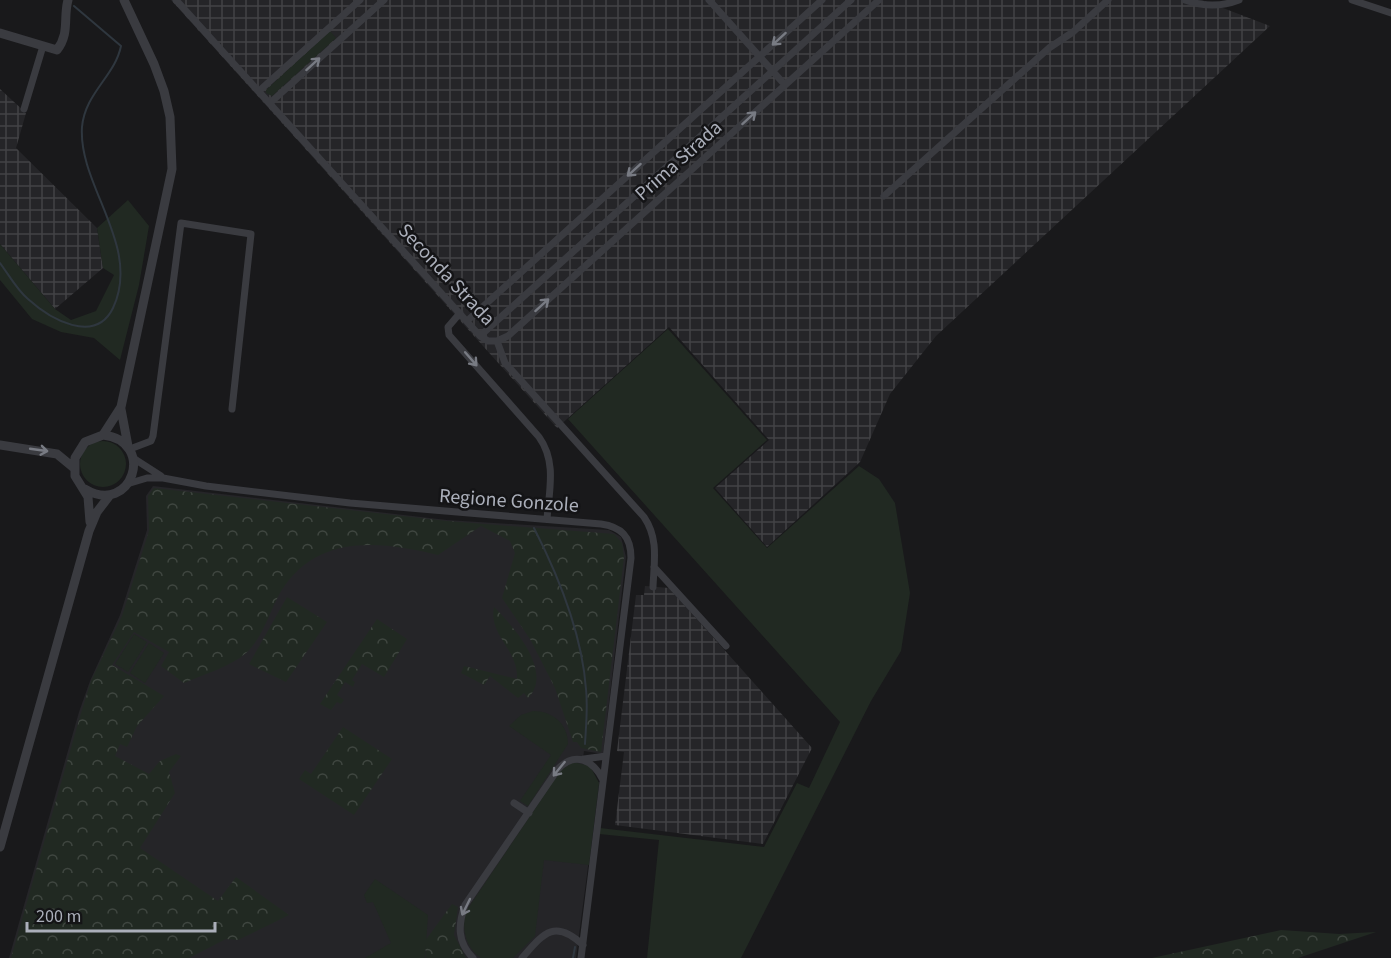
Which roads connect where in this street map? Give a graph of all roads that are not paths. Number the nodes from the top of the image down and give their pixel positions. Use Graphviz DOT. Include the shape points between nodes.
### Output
graph roads {
  1 [pos="68,0"];
  2 [pos="124,0"];
  3 [pos="176,0"];
  4 [pos="360,0"];
  5 [pos="384,0"];
  6 [pos="709,0"];
  7 [pos="822,0"];
  8 [pos="851,0"];
  9 [pos="879,0"];
  10 [pos="1108,0"];
  11 [pos="1185,0"];
  12 [pos="1239,0"];
  13 [pos="1352,0"];
  14 [pos="1391,14"];
  15 [pos="0,33"];
  16 [pos="43,46"];
  17 [pos="760,56"];
  18 [pos="773,71"];
  19 [pos="785,85"];
  20 [pos="259,91"];
  21 [pos="270,103"];
  22 [pos="24,109"];
  23 [pos="884,196"];
  24 [pos="460,313"];
  25 [pos="467,321"];
  26 [pos="480,336"];
  27 [pos="497,341"];
  28 [pos="121,407"];
  29 [pos="232,409"];
  30 [pos="103,435"];
  31 [pos="0,445"];
  32 [pos="130,452"];
  33 [pos="74,468"];
  34 [pos="164,478"];
  35 [pos="127,484"];
  36 [pos="85,489"];
  37 [pos="110,495"];
  38 [pos="547,519"];
  39 [pos="89,531"];
  40 [pos="654,567"];
  41 [pos="653,587"];
  42 [pos="726,646"];
  43 [pos="606,756"];
  44 [pos="583,759"];
  45 [pos="603,780"];
  46 [pos="514,803"];
  47 [pos="529,813"];
  48 [pos="0,846"];
  49 [pos="583,945"];
  50 [pos="473,958"];
  51 [pos="522,958"];
  52 [pos="581,958"];
  1 -- 16 [label="street" via="67,29 59,48"];
  2 -- 28 [label="street" via="164,91 172,160 170,187"];
  3 -- 20 [label="street, Seconda Strada"];
  4 -- 20 [label="street"];
  21 -- 5 [label="street, one-way"];
  6 -- 17 [label="street"];
  7 -- 17 [label="street, Prima Strada, one-way"];
  8 -- 18 [label="street, Prima Strada"];
  9 -- 19 [label="street, Prima Strada"];
  10 -- 23 [label="street"];
  11 -- 12 [label="street" via="1219,5"];
  13 -- 14 [label="street"];
  15 -- 16 [label="street"];
  16 -- 22 [label="street"];
  17 -- 18 [label="street"];
  17 -- 25 [label="street, Prima Strada, one-way"];
  18 -- 19 [label="street"];
  18 -- 26 [label="street, Prima Strada"];
  27 -- 19 [label="street, Prima Strada, one-way" via="508,336"];
  20 -- 21 [label="street, Seconda Strada"];
  21 -- 24 [label="street, Seconda Strada"];
  24 -- 25 [label="street, Seconda Strada"];
  24 -- 38 [label="street, one-way" via="448,327 449,335 549,452"];
  25 -- 26 [label="street, Seconda Strada"];
  26 -- 27 [label="street, Seconda Strada"];
  27 -- 40 [label="street, Seconda Strada" via="505,363 644,517 654,536"];
  28 -- 30 [label="street"];
  28 -- 32 [label="street"];
  29 -- 32 [label="street" via="251,234 182,223 153,436"];
  30 -- 32 [label="street" via="118,439"];
  30 -- 33 [label="street" via="78,449"];
  31 -- 33 [label="street, one-way" via="57,454"];
  32 -- 34 [label="street, Regione Gonzole"];
  32 -- 35 [label="street" via="132,476"];
  33 -- 36 [label="street"];
  34 -- 35 [label="street, Regione Gonzole"];
  34 -- 38 [label="street, Regione Gonzole" via="350,503"];
  35 -- 37 [label="street"];
  36 -- 37 [label="street"];
  36 -- 39 [label="street"];
  37 -- 39 [label="street"];
  38 -- 43 [label="street, Regione Gonzole" via="617,528 630,544"];
  39 -- 48 [label="street"];
  40 -- 41 [label="street, Seconda Strada"];
  40 -- 42 [label="street"];
  43 -- 44 [label="street"];
  43 -- 45 [label="street, Regione Gonzole"];
  44 -- 45 [label="street" via="592,764"];
  44 -- 47 [label="street, one-way" via="565,762"];
  45 -- 49 [label="street, Regione Gonzole"];
  46 -- 47 [label="street"];
  47 -- 50 [label="street, one-way" via="465,905 459,933 462,945"];
  49 -- 51 [label="street" via="568,933 550,931"];
  49 -- 52 [label="street, Regione Gonzole"];
}
